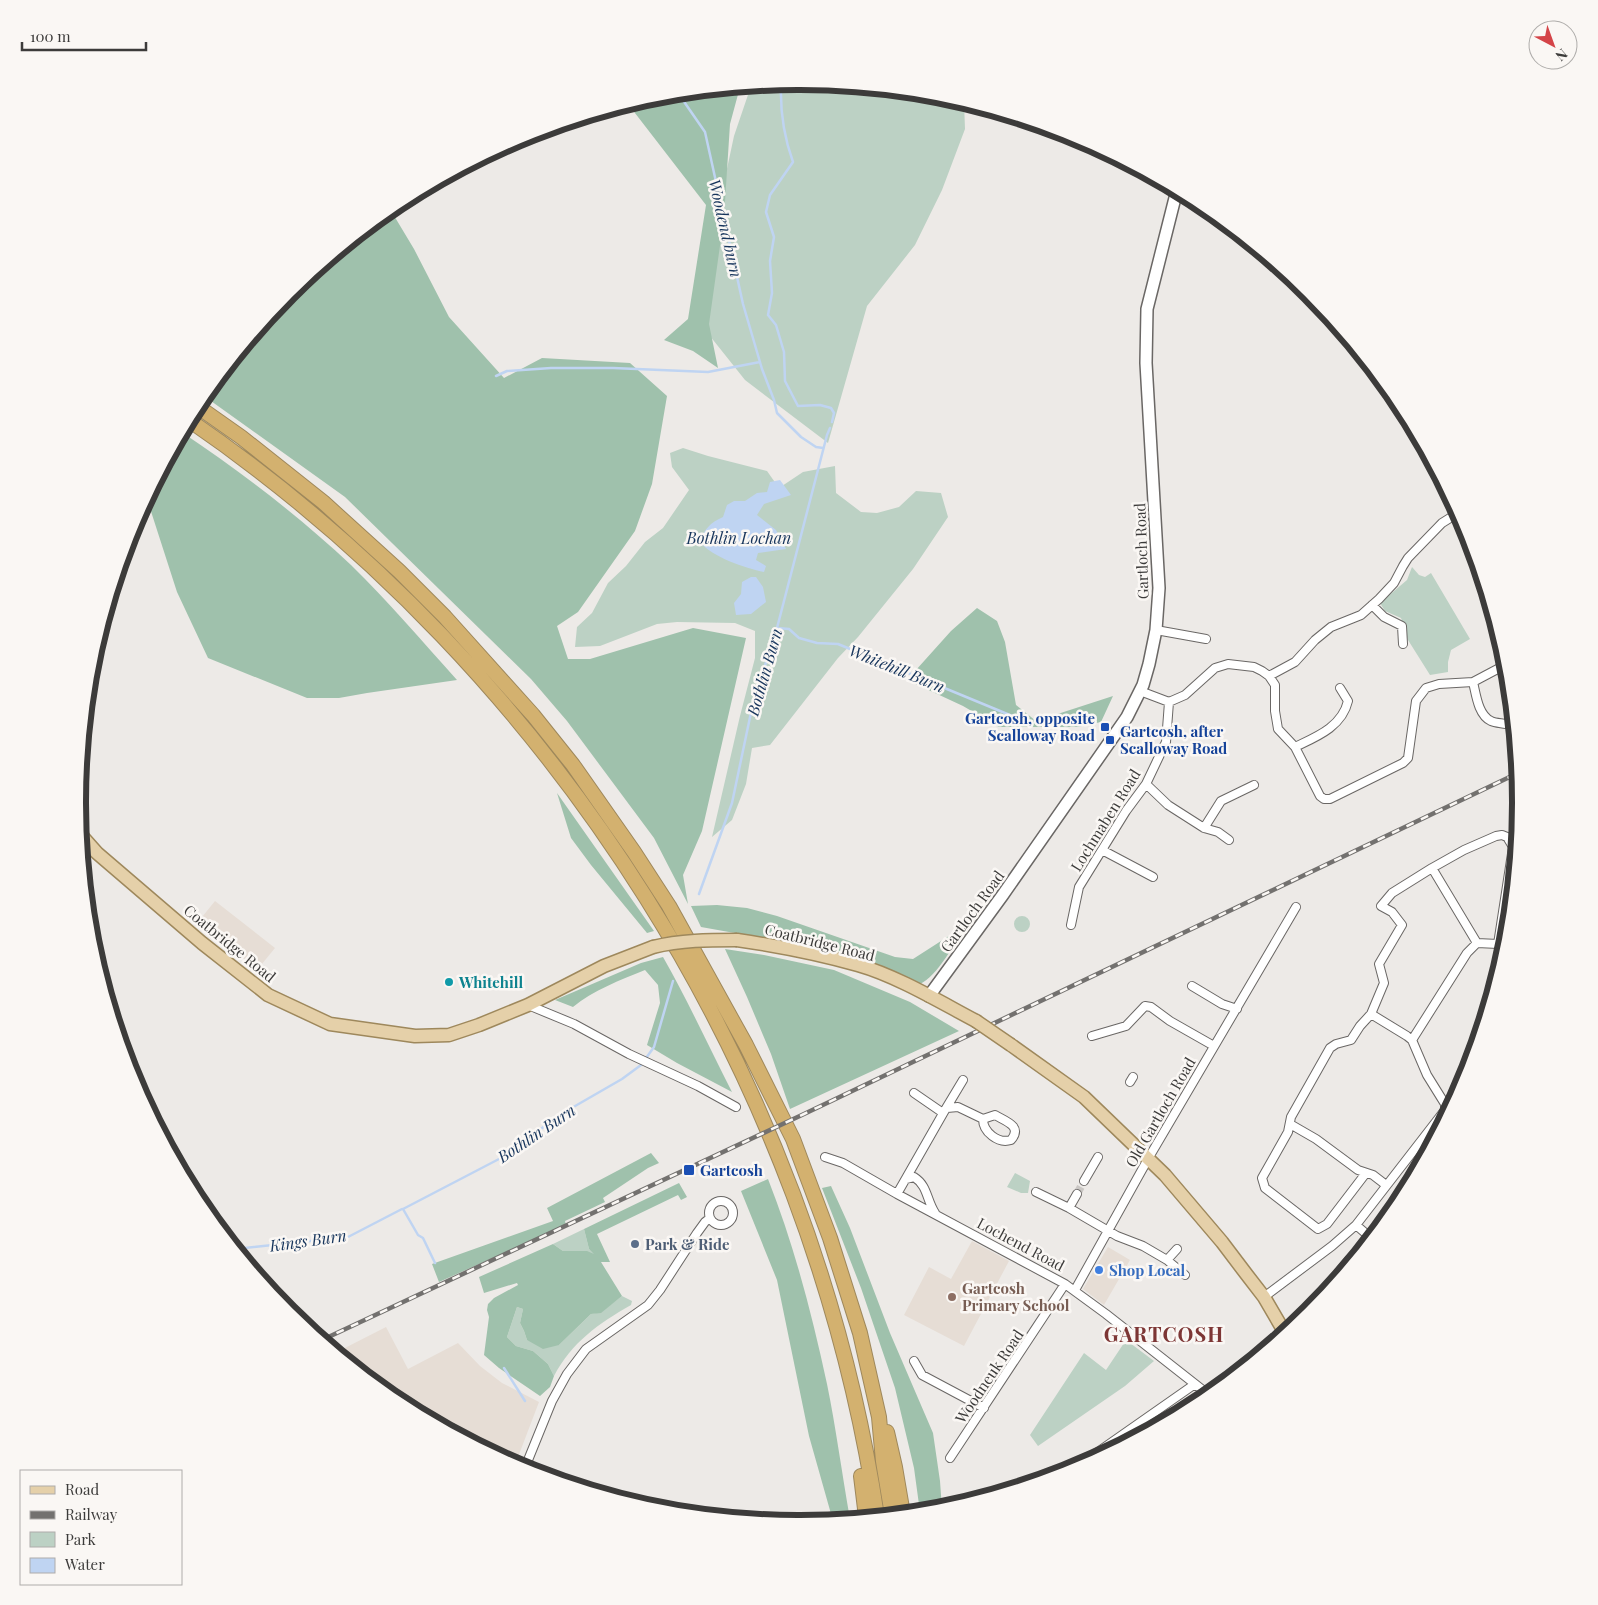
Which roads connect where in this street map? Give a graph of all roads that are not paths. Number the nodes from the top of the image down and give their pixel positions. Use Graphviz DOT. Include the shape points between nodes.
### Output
graph roads {
  1 [pos="1175,198"];
  2 [pos="204,411"];
  3 [pos="195,424"];
  4 [pos="1451,516"];
  5 [pos="1372,605"];
  6 [pos="1156,630"];
  7 [pos="1206,639"];
  8 [pos="1403,644"];
  9 [pos="1499,668"];
  10 [pos="1269,676"];
  11 [pos="1472,682"];
  12 [pos="1340,688"];
  13 [pos="1140,691"];
  14 [pos="1169,702"];
  15 [pos="1506,724"];
  16 [pos="1295,747"];
  17 [pos="1146,784"];
  18 [pos="1254,785"];
  19 [pos="1204,828"];
  20 [pos="1229,840"];
  21 [pos="1510,841"];
  22 [pos="88,843"];
  23 [pos="1102,850"];
  24 [pos="1432,868"];
  25 [pos="1153,877"];
  26 [pos="1507,888"];
  27 [pos="1296,908"];
  28 [pos="1071,925"];
  29 [pos="1501,925"];
  30 [pos="1477,943"];
  31 [pos="1498,944"];
  32 [pos="1192,986"];
  33 [pos="929,996"];
  34 [pos="528,1005"];
  35 [pos="1236,1009"];
  36 [pos="1371,1014"];
  37 [pos="1092,1036"];
  38 [pos="1412,1040"];
  39 [pos="1214,1046"];
  40 [pos="963,1080"];
  41 [pos="914,1093"];
  42 [pos="1445,1103"];
  43 [pos="736,1107"];
  44 [pos="945,1110"];
  45 [pos="983,1119"];
  46 [pos="1436,1121"];
  47 [pos="1290,1124"];
  48 [pos="825,1157"];
  49 [pos="1098,1157"];
  50 [pos="1148,1159"];
  51 [pos="1366,1173"];
  52 [pos="906,1179"];
  53 [pos="1084,1181"];
  54 [pos="1386,1185"];
  55 [pos="1036,1192"];
  56 [pos="897,1194"];
  57 [pos="1077,1194"];
  58 [pos="1069,1208"];
  59 [pos="936,1214"];
  60 [pos="710,1218"];
  61 [pos="1356,1225"];
  62 [pos="1108,1230"];
  63 [pos="1366,1234"];
  64 [pos="1177,1249"];
  65 [pos="1167,1260"];
  66 [pos="1184,1275"];
  67 [pos="1066,1284"];
  68 [pos="1075,1290"];
  69 [pos="827,1297"];
  70 [pos="1264,1297"];
  71 [pos="1281,1327"];
  72 [pos="860,1333"];
  73 [pos="914,1360"];
  74 [pos="1195,1384"];
  75 [pos="1202,1390"];
  76 [pos="984,1408"];
  77 [pos="1108,1445"];
  78 [pos="950,1458"];
  79 [pos="527,1462"];
  80 [pos="902,1507"];
  81 [pos="891,1509"];
  82 [pos="876,1511"];
  83 [pos="865,1512"];
  1 -- 6 [label="main road, Gartloch Road" via="1147,309 1146,363 1159,588"];
  2 -- 72 [label="highway" via="323,502 399,571 490,665 573,765 669,906 746,1045 792,1139 830,1238"];
  3 -- 69 [label="highway" via="232,449 305,508 388,580 479,674 561,774 656,913 733,1053 774,1146 810,1240"];
  4 -- 5 [label="street" via="1408,558 1394,583"];
  5 -- 8 [label="street" via="1384,617 1402,626"];
  5 -- 10 [label="street" via="1360,615 1331,627 1295,662"];
  6 -- 7 [label="street"];
  6 -- 13 [label="main road, Gartloch Road"];
  9 -- 11 [label="street"];
  10 -- 14 [label="street" via="1254,667 1228,664 1215,668 1185,695"];
  10 -- 16 [label="street" via="1274,685 1278,729"];
  11 -- 15 [label="street" via="1485,717 1492,722"];
  11 -- 16 [label="street" via="1426,688 1416,701 1408,758 1330,799 1320,796"];
  12 -- 16 [label="street" via="1348,701 1335,723 1326,732"];
  13 -- 14 [label="street"];
  13 -- 33 [label="main road, Gartloch Road" via="1121,725"];
  14 -- 17 [label="street, Lochmaben Road" via="1166,742"];
  17 -- 19 [label="street" via="1168,805"];
  17 -- 23 [label="street, Lochmaben Road"];
  18 -- 19 [label="street" via="1221,801"];
  19 -- 20 [label="street"];
  21 -- 24 [label="street" via="1502,835 1496,836"];
  22 -- 34 [label="main road, Coatbridge Road" via="202,943 268,995 330,1024 415,1036 448,1035"];
  23 -- 25 [label="street"];
  23 -- 28 [label="street, Lochmaben Road" via="1079,887"];
  24 -- 30 [label="street"];
  24 -- 36 [label="street" via="1392,893 1381,906 1392,912 1402,925 1379,964 1384,984"];
  26 -- 29 [label="street"];
  27 -- 35 [label="street, Old Gartloch Road"];
  30 -- 31 [label="street"];
  30 -- 38 [label="street" via="1466,952"];
  32 -- 35 [label="street"];
  33 -- 34 [label="main road, Coatbridge Road, bridge" via="859,966 778,946 737,940 690,940 653,947 604,966"];
  33 -- 50 [label="main road, Coatbridge Road, bridge" via="976,1021 1084,1097"];
  34 -- 43 [label="street" via="574,1024"];
  35 -- 39 [label="street, Old Gartloch Road"];
  36 -- 38 [label="street"];
  36 -- 47 [label="street" via="1351,1040 1330,1048"];
  37 -- 39 [label="street" via="1108,1034 1126,1026 1145,1006"];
  38 -- 42 [label="street" via="1427,1075"];
  39 -- 50 [label="street, Old Gartloch Road"];
  40 -- 44 [label="street"];
  41 -- 44 [label="street"];
  44 -- 45 [label="street" via="958,1107"];
  44 -- 52 [label="street"];
  46 -- 54 [label="street"];
  47 -- 51 [label="street"];
  47 -- 51 [label="street" via="1262,1178 1262,1184 1315,1227 1321,1228 1326,1224"];
  48 -- 56 [label="street, Lochend Road" via="843,1163"];
  49 -- 53 [label="street"];
  50 -- 62 [label="street, Old Gartloch Road"];
  50 -- 70 [label="main road, Coatbridge Road" via="1189,1202"];
  51 -- 54 [label="street"];
  52 -- 56 [label="street"];
  52 -- 59 [label="street" via="914,1177 922,1183"];
  54 -- 61 [label="street"];
  55 -- 58 [label="street"];
  56 -- 59 [label="street, Lochend Road"];
  57 -- 58 [label="street"];
  58 -- 62 [label="street"];
  59 -- 67 [label="street, Lochend Road"];
  60 -- 79 [label="street" via="648,1305 586,1349 567,1374 552,1401"];
  61 -- 63 [label="street"];
  61 -- 70 [label="street"];
  62 -- 65 [label="street"];
  62 -- 68 [label="street, Old Gartloch Road"];
  64 -- 65 [label="street"];
  65 -- 66 [label="street"];
  67 -- 68 [label="street, Lochend Road"];
  67 -- 76 [label="street, Woodneuk Road"];
  68 -- 74 [label="street, Lochend Road"];
  69 -- 82 [label="highway" via="853,1391"];
  69 -- 83 [label="highway"];
  70 -- 71 [label="main road, Coatbridge Road"];
  72 -- 80 [label="highway" via="872,1366"];
  72 -- 81 [label="highway" via="879,1417"];
  73 -- 76 [label="street" via="922,1375"];
  74 -- 75 [label="street, Lochend Road"];
  74 -- 77 [label="street"];
  76 -- 78 [label="street, Woodneuk Road"];
}
